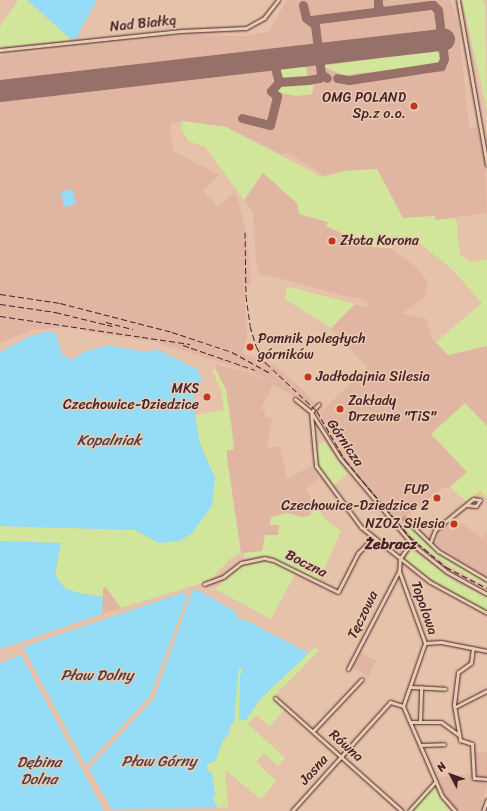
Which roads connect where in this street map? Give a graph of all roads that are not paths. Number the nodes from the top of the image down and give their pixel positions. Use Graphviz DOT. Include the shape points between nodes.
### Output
graph roads {
  1 [pos="278,0"];
  2 [pos="458,0"];
  3 [pos="0,50"];
  4 [pos="487,164"];
  5 [pos="295,399"];
  6 [pos="319,404"];
  7 [pos="311,412"];
  8 [pos="468,505"];
  9 [pos="405,519"];
  10 [pos="373,538"];
  11 [pos="411,543"];
  12 [pos="430,543"];
  13 [pos="400,558"];
  14 [pos="399,571"];
  15 [pos="487,580"];
  16 [pos="204,584"];
  17 [pos="487,594"];
  18 [pos="487,613"];
  19 [pos="425,643"];
  20 [pos="473,648"];
  21 [pos="487,651"];
  22 [pos="348,669"];
  23 [pos="362,679"];
  24 [pos="411,687"];
  25 [pos="420,687"];
  26 [pos="445,689"];
  27 [pos="487,691"];
  28 [pos="275,698"];
  29 [pos="403,706"];
  30 [pos="455,707"];
  31 [pos="420,721"];
  32 [pos="410,722"];
  33 [pos="313,731"];
  34 [pos="460,736"];
  35 [pos="444,744"];
  36 [pos="420,745"];
  37 [pos="341,757"];
  38 [pos="487,779"];
  39 [pos="436,781"];
  40 [pos="487,800"];
  41 [pos="292,811"];
  42 [pos="402,811"];
  43 [pos="409,811"];
  44 [pos="455,811"];
  45 [pos="483,811"];
  1 -- 3 [label="street, Nad Białką" via="264,18 246,28 181,31"];
  2 -- 4 [label="street"];
  5 -- 7 [label="street, Górnicza"];
  6 -- 7 [label="street"];
  7 -- 10 [label="street, Górnicza" via="316,466 338,499"];
  7 -- 11 [label="street, Górnicza" via="340,458"];
  8 -- 12 [label="street" via="435,530"];
  9 -- 12 [label="street"];
  10 -- 13 [label="street, Górnicza"];
  10 -- 16 [label="street, Boczna" via="358,553 338,592 264,558 242,563 223,577"];
  11 -- 13 [label="street"];
  11 -- 17 [label="street, Górnicza" via="447,572"];
  12 -- 15 [label="street" via="438,551"];
  13 -- 14 [label="street, Topolowa"];
  13 -- 18 [label="street, Górnicza" via="430,582"];
  14 -- 19 [label="street, Topolowa"];
  14 -- 22 [label="street, Tęczowa"];
  19 -- 20 [label="street" via="441,642"];
  19 -- 24 [label="street, Topolowa"];
  20 -- 21 [label="street"];
  20 -- 30 [label="street" via="471,663 458,672 453,697"];
  23 -- 33 [label="street"];
  24 -- 25 [label="street"];
  24 -- 29 [label="street, Topolowa"];
  25 -- 26 [label="street"];
  25 -- 31 [label="street"];
  27 -- 30 [label="street"];
  28 -- 33 [label="street, Równa"];
  29 -- 32 [label="street"];
  29 -- 37 [label="street, Jasna" via="390,702"];
  30 -- 34 [label="street"];
  31 -- 32 [label="street"];
  31 -- 34 [label="street" via="441,722"];
  32 -- 36 [label="street"];
  33 -- 37 [label="street, Równa"];
  34 -- 38 [label="street" via="461,741 472,744 474,778"];
  35 -- 36 [label="street"];
  36 -- 39 [label="street"];
  37 -- 41 [label="street, Jasna"];
  37 -- 42 [label="street, Równa"];
  39 -- 43 [label="street"];
  39 -- 44 [label="street" via="442,796"];
  40 -- 45 [label="street"];
}
